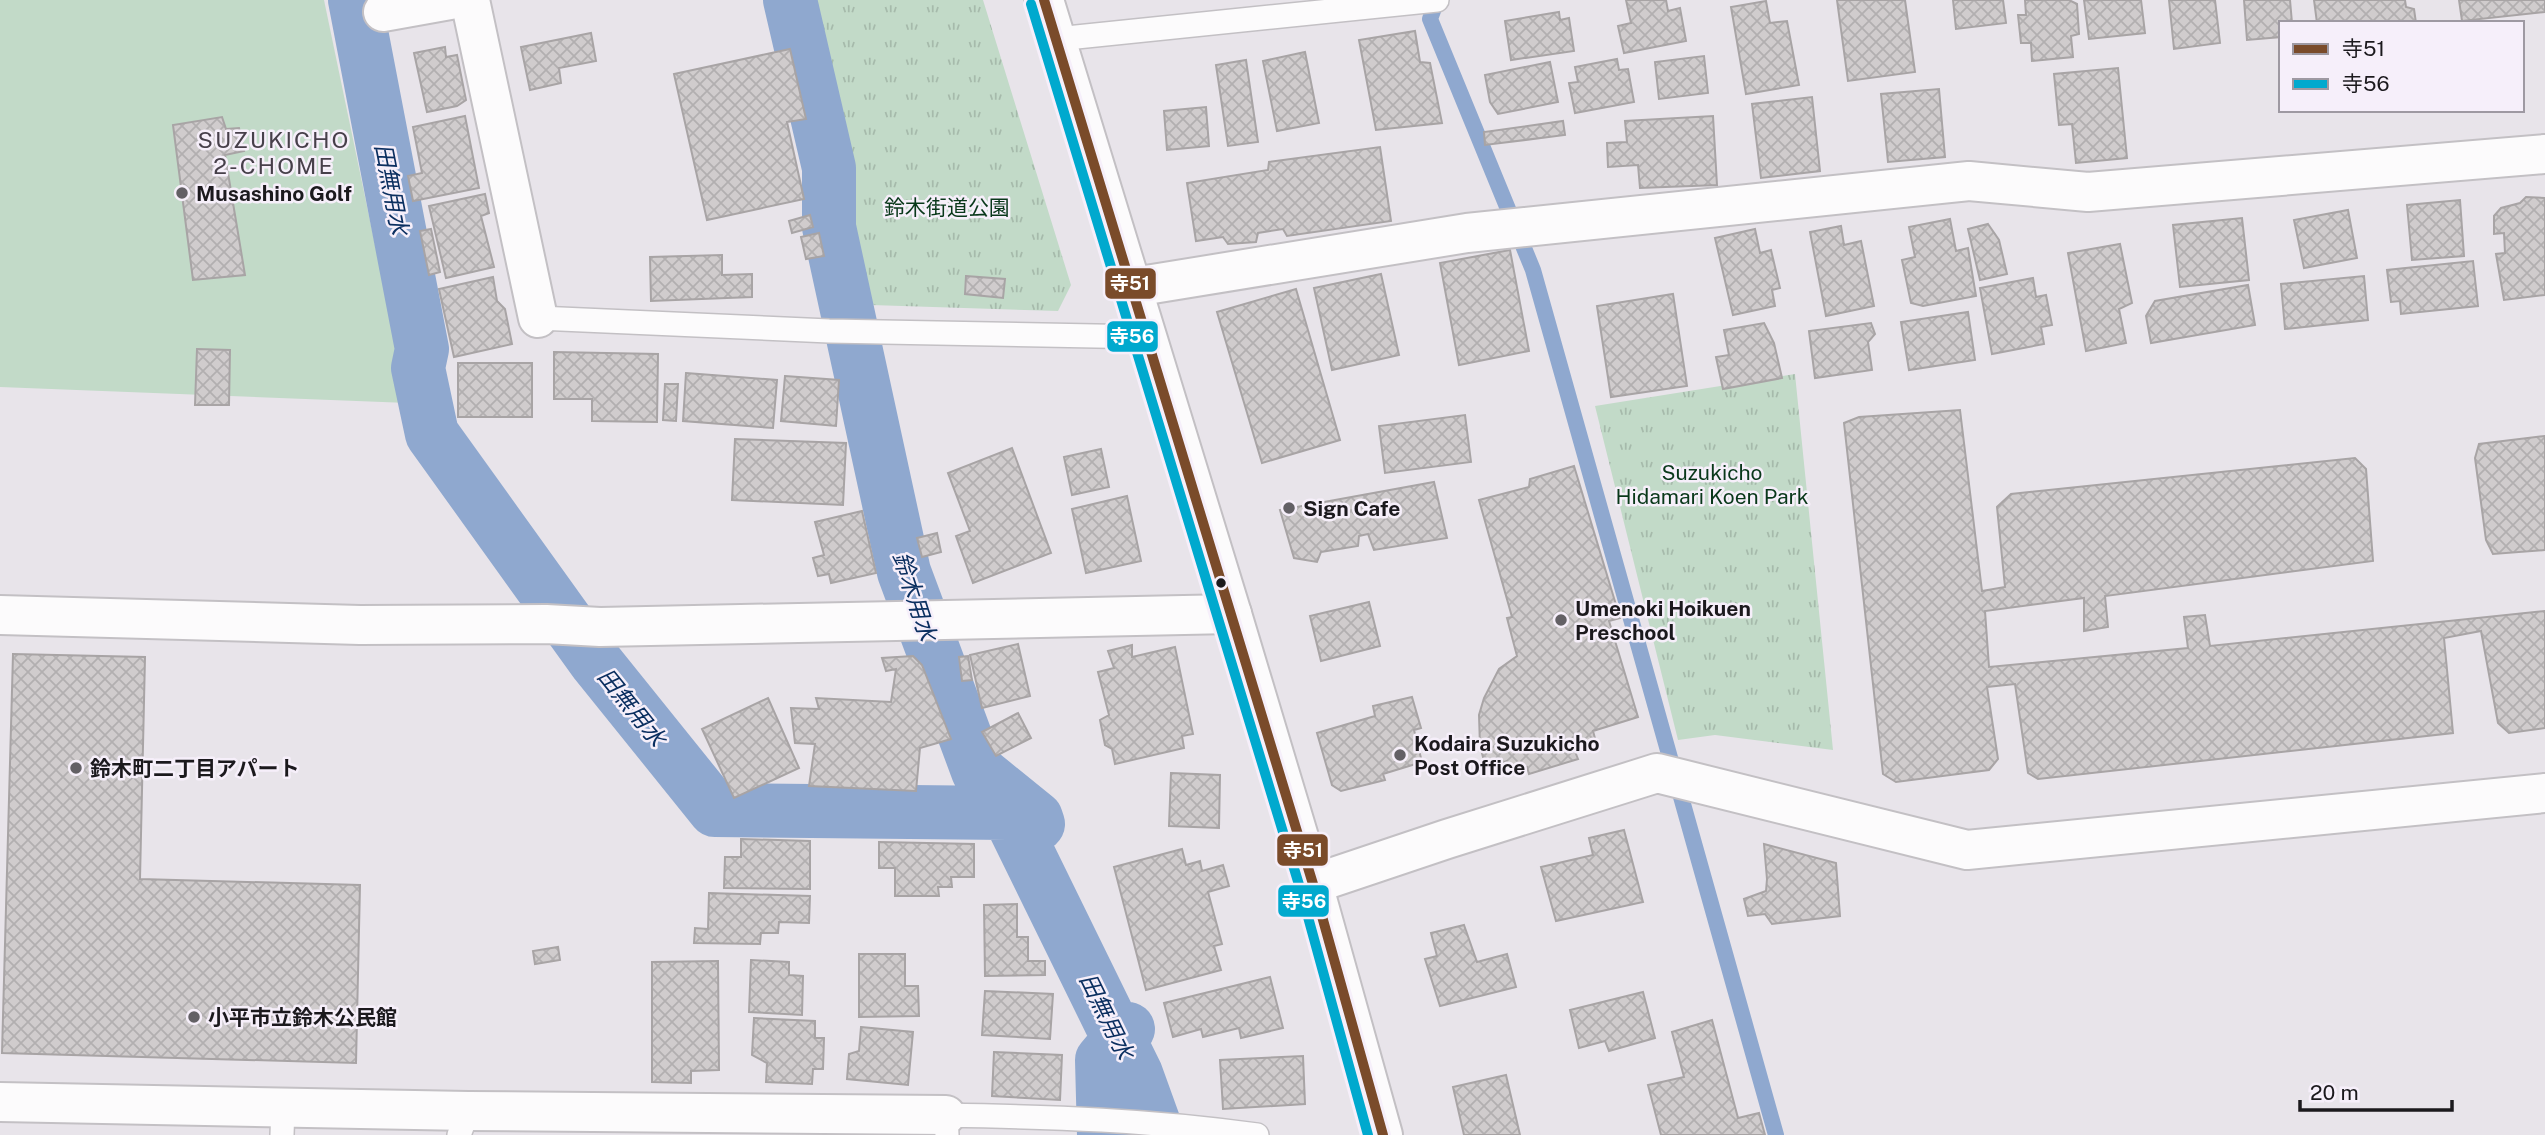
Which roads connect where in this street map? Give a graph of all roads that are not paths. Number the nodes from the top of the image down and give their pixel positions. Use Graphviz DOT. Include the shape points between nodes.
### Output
graph roads {
  1 [pos="450,0"];
  2 [pos="470,0"];
  3 [pos="1044,0"];
  4 [pos="1437,0"];
  5 [pos="383,12"];
  6 [pos="1057,39"];
  7 [pos="2545,154"];
  8 [pos="1134,287"];
  9 [pos="538,318"];
  10 [pos="1149,337"];
  11 [pos="1232,614"];
  12 [pos="0,615"];
  13 [pos="2545,793"];
  14 [pos="1313,884"];
  15 [pos="0,1102"];
  16 [pos="283,1121"];
  17 [pos="464,1123"];
  18 [pos="946,1125"];
  19 [pos="1257,1135"];
  20 [pos="1384,1135"];
  1 -- 5 [label="street"];
  2 -- 9 [label="street"];
  3 -- 6 [label="street"];
  4 -- 6 [label="lane"];
  6 -- 8 [label="street"];
  7 -- 8 [label="street" via="2088,192 1969,181 1467,233"];
  8 -- 10 [label="street"];
  9 -- 10 [label="lane" via="829,331"];
  10 -- 11 [label="street"];
  11 -- 12 [label="street" via="600,627"];
  11 -- 14 [label="street"];
  13 -- 14 [label="street" via="1967,850 1657,773"];
  14 -- 20 [label="street"];
  15 -- 16 [label="street"];
  16 -- 17 [label="street"];
  17 -- 18 [label="street"];
  18 -- 19 [label="lane" via="1089,1118 1184,1124"];
}
